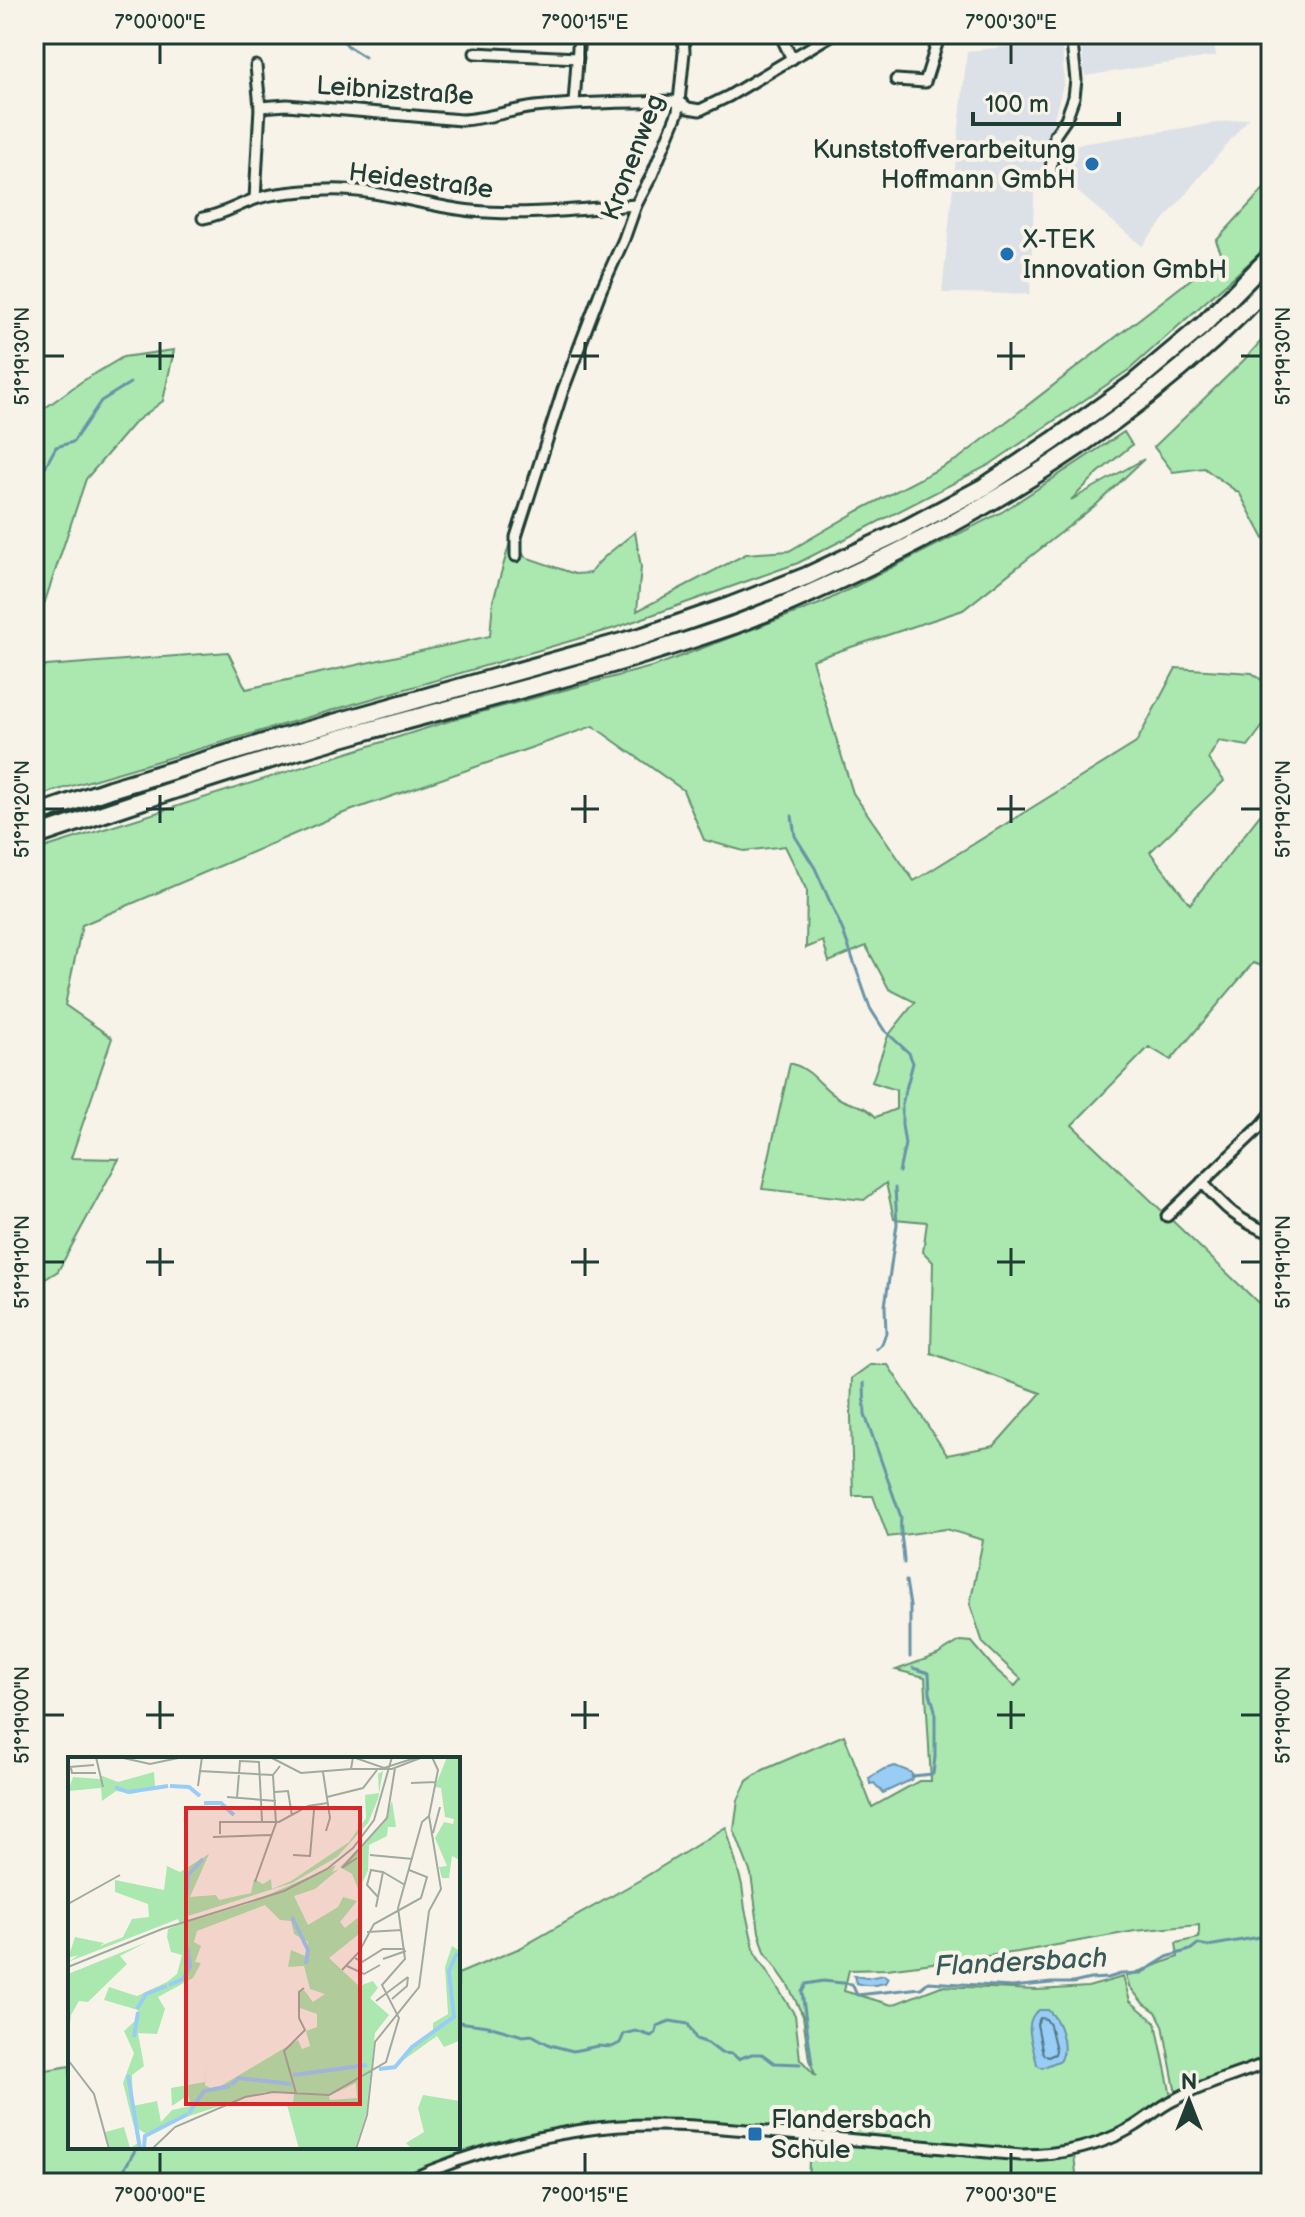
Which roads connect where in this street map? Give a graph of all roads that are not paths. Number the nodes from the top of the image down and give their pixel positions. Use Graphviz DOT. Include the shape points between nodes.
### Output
graph roads {
  1 [pos="579,34"];
  2 [pos="683,34"];
  3 [pos="780,34"];
  4 [pos="833,34"];
  5 [pos="940,34"];
  6 [pos="1071,34"];
  7 [pos="475,53"];
  8 [pos="578,58"];
  9 [pos="792,59"];
  10 [pos="256,66"];
  11 [pos="896,80"];
  12 [pos="679,101"];
  13 [pos="574,103"];
  14 [pos="260,107"];
  15 [pos="1050,178"];
  16 [pos="255,199"];
  17 [pos="636,205"];
  18 [pos="203,218"];
  19 [pos="1271,256"];
  20 [pos="1271,283"];
  21 [pos="516,556"];
  22 [pos="34,815"];
  23 [pos="34,837"];
  24 [pos="1271,1114"];
  25 [pos="1262,1125"];
  26 [pos="1271,1134"];
  27 [pos="1202,1182"];
  28 [pos="1167,1216"];
  29 [pos="1271,1233"];
  30 [pos="1271,2061"];
  31 [pos="402,2183"];
  1 -- 8 [label="street"];
  2 -- 12 [label="street, Kronenweg"];
  3 -- 9 [label="street"];
  4 -- 9 [label="street"];
  5 -- 11 [label="street" via="925,82"];
  6 -- 15 [label="street" via="1074,97 1055,135"];
  7 -- 8 [label="street"];
  8 -- 13 [label="street"];
  9 -- 12 [label="street, Leibnizstraße" via="700,110"];
  10 -- 14 [label="street"];
  12 -- 13 [label="street, Leibnizstraße"];
  12 -- 17 [label="street, Kronenweg" via="666,144"];
  13 -- 14 [label="street, Leibnizstraße" via="461,120"];
  14 -- 16 [label="street"];
  16 -- 17 [label="street, Heidestraße" via="332,190 503,212"];
  16 -- 18 [label="street, Heidestraße"];
  17 -- 21 [label="street, Kronenweg" via="563,390 518,531"];
  19 -- 22 [label="highway" via="1202,326 1053,441 984,487 807,576 643,636 355,716"];
  20 -- 23 [label="highway" via="1209,345 1058,461 907,548 812,594 650,653 347,737"];
  24 -- 25 [label="street"];
  25 -- 26 [label="street"];
  25 -- 27 [label="street"];
  27 -- 28 [label="street"];
  27 -- 29 [label="street" via="1230,1212"];
  30 -- 31 [label="street" via="1201,2087 1102,2141 1051,2155 700,2127 614,2127 473,2155"];
}
